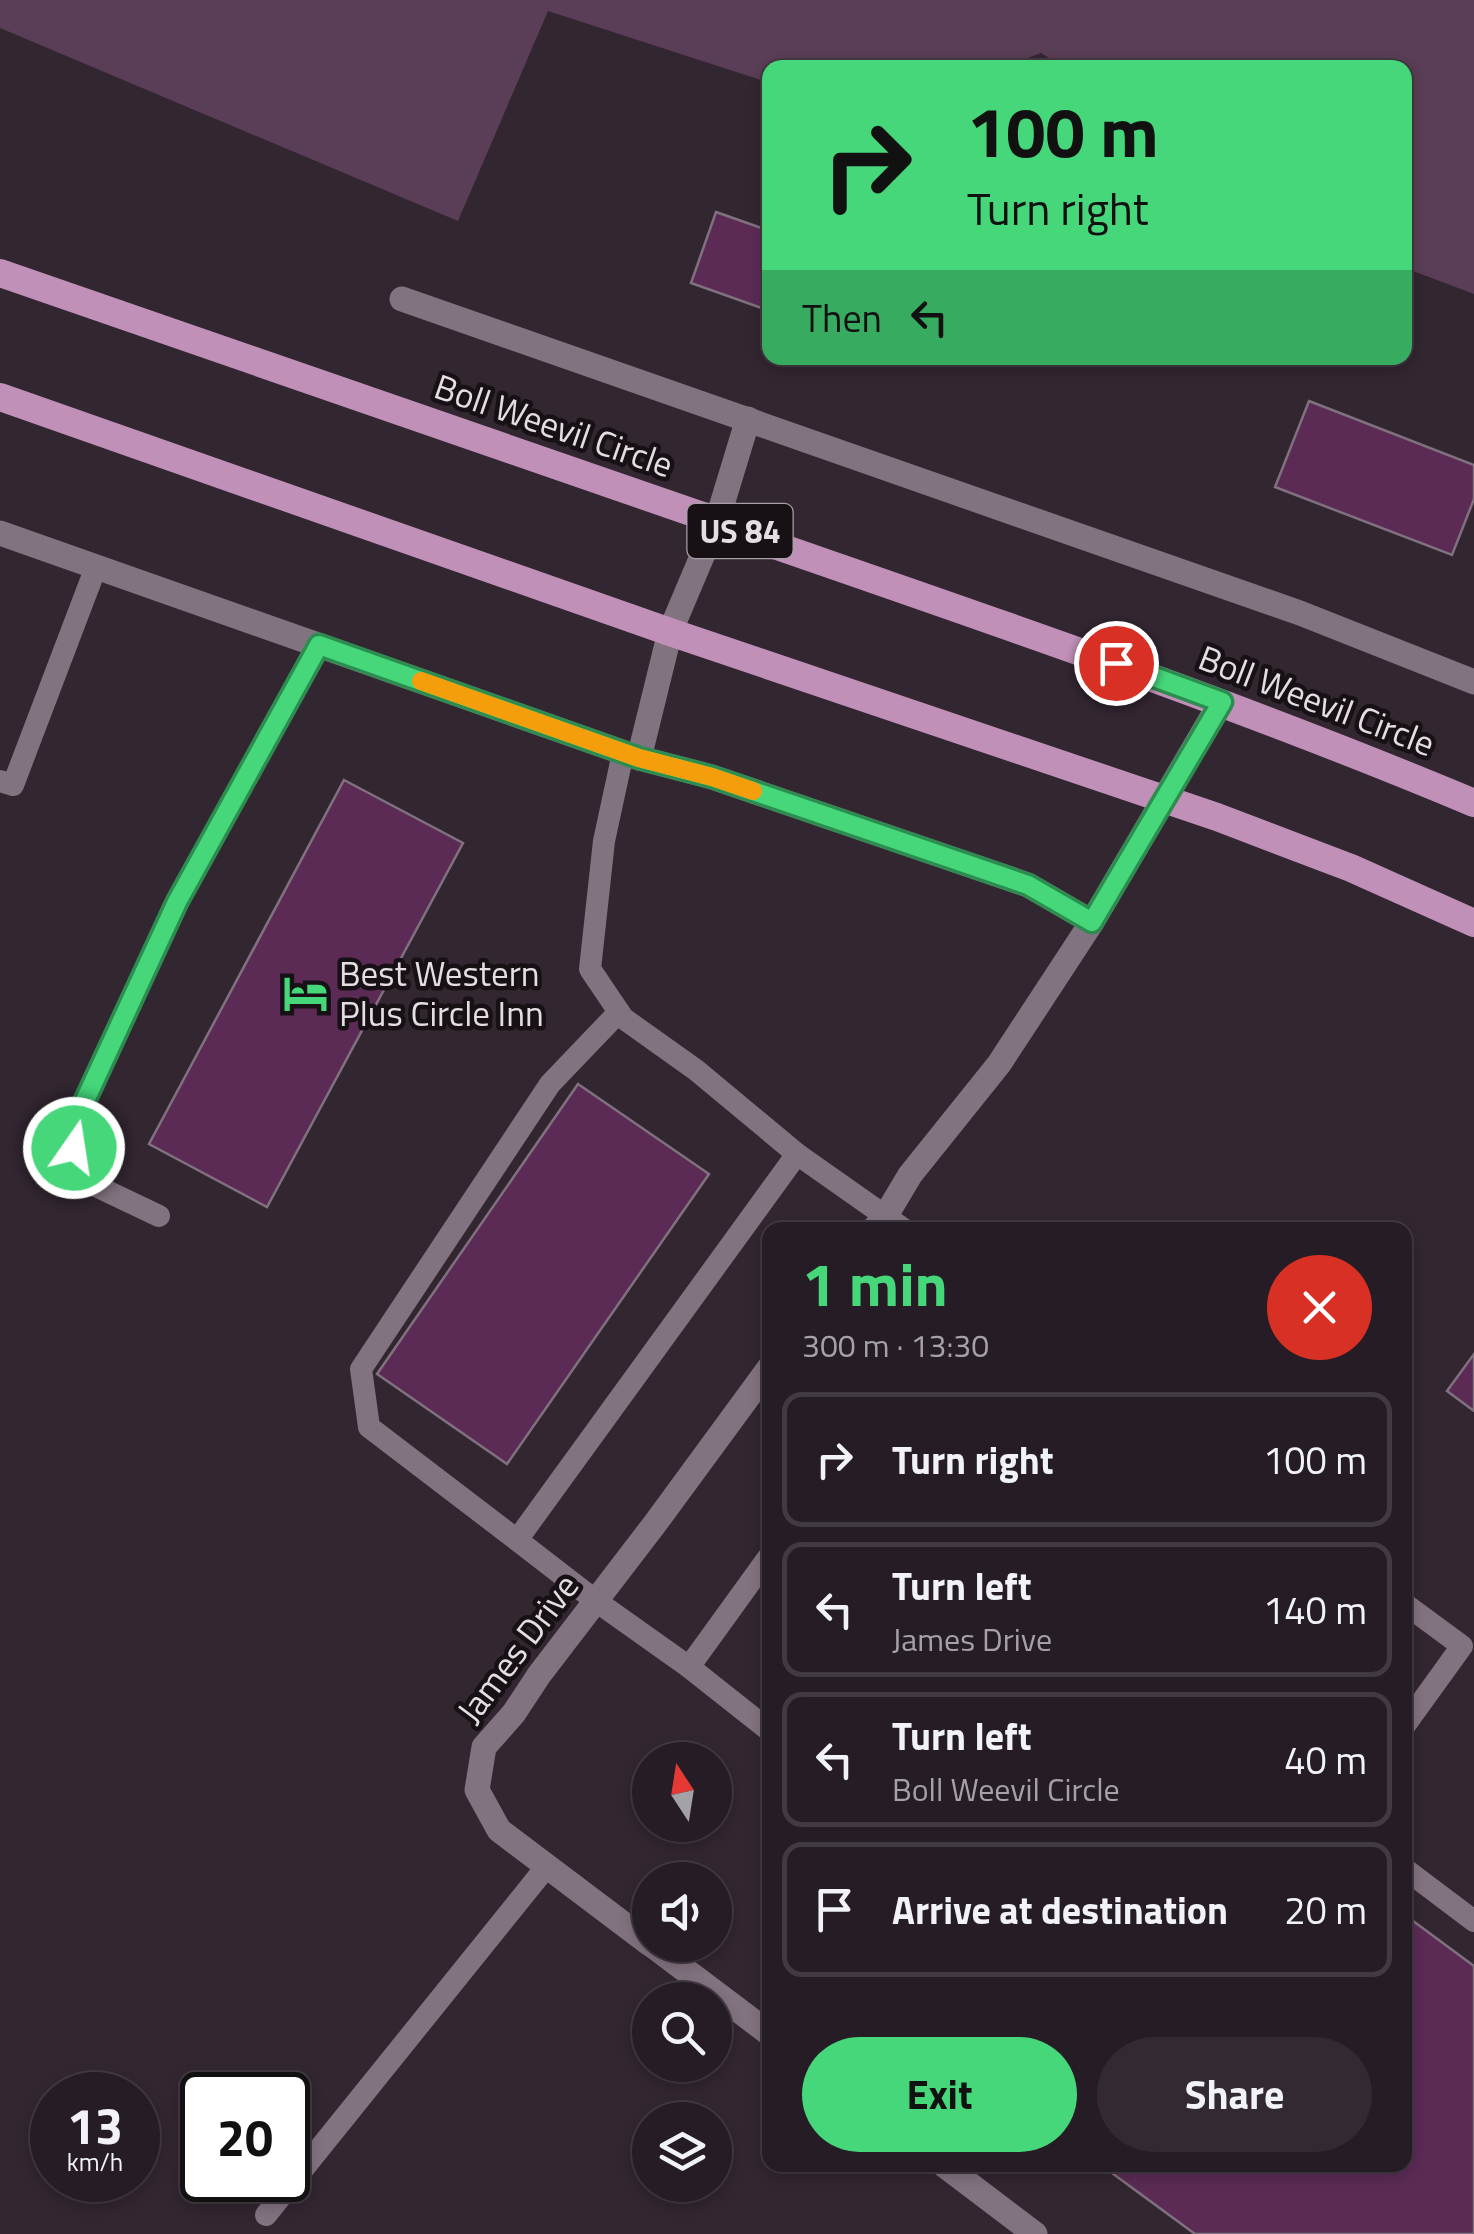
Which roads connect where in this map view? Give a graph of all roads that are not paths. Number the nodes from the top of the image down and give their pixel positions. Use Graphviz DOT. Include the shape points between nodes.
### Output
graph roads {
  1 [pos="0,273"];
  2 [pos="402,298"];
  3 [pos="0,397"];
  4 [pos="748,419"];
  5 [pos="717,521"];
  6 [pos="0,532"];
  7 [pos="96,567"];
  8 [pos="670,632"];
  9 [pos="319,645"];
  10 [pos="1474,682"];
  11 [pos="1222,702"];
  12 [pos="631,755"];
  13 [pos="0,781"];
  14 [pos="1164,799"];
  15 [pos="1474,803"];
  16 [pos="1092,922"];
  17 [pos="1474,922"];
  18 [pos="619,1012"];
  19 [pos="797,1154"];
  20 [pos="159,1216"];
  21 [pos="883,1222"];
  22 [pos="890,1222"];
  23 [pos="762,1378"];
  24 [pos="517,1540"];
  25 [pos="762,1566"];
  26 [pos="596,1601"];
  27 [pos="1412,1608"];
  28 [pos="1468,1640"];
  29 [pos="689,1668"];
  30 [pos="1412,1715"];
  31 [pos="762,1725"];
  32 [pos="546,1866"];
  33 [pos="1412,1874"];
  34 [pos="1474,1921"];
  35 [pos="632,1930"];
  36 [pos="675,1962"];
  37 [pos="762,2028"];
  38 [pos="953,2172"];
  39 [pos="266,2215"];
  40 [pos="1035,2234"];
  1 -- 5 [label="highway, Boll Weevil Circle / US 84"];
  2 -- 4 [label="street"];
  3 -- 8 [label="highway"];
  4 -- 5 [label="street"];
  4 -- 10 [label="street" via="1300,613"];
  5 -- 8 [label="street"];
  5 -- 11 [label="highway, Boll Weevil Circle / US 84"];
  6 -- 7 [label="street"];
  7 -- 9 [label="street"];
  7 -- 13 [label="lane" via="13,785"];
  8 -- 12 [label="street"];
  8 -- 14 [label="highway"];
  9 -- 12 [label="street"];
  9 -- 20 [label="lane" via="177,902 76,1120 73,1175"];
  11 -- 14 [label="street"];
  11 -- 15 [label="highway, Boll Weevil Circle / US 84"];
  12 -- 16 [label="street" via="1028,885"];
  12 -- 18 [label="lane" via="604,842 590,969"];
  14 -- 16 [label="street"];
  14 -- 17 [label="highway"];
  16 -- 22 [label="street" via="999,1064 910,1175"];
  18 -- 19 [label="lane"];
  18 -- 24 [label="lane" via="550,1084 361,1370 368,1427"];
  19 -- 21 [label="lane"];
  19 -- 24 [label="lane"];
  23 -- 26 [label="street, James Drive"];
  24 -- 26 [label="lane"];
  25 -- 29 [label="lane"];
  26 -- 29 [label="lane"];
  26 -- 32 [label="street, James Drive" via="484,1747 476,1790 500,1830"];
  27 -- 28 [label="lane"];
  28 -- 30 [label="lane"];
  29 -- 31 [label="lane"];
  32 -- 35 [label="street, James Drive"];
  32 -- 39 [label="lane"];
  33 -- 34 [label="lane"];
  36 -- 37 [label="street, James Drive"];
  38 -- 40 [label="street"];
}
